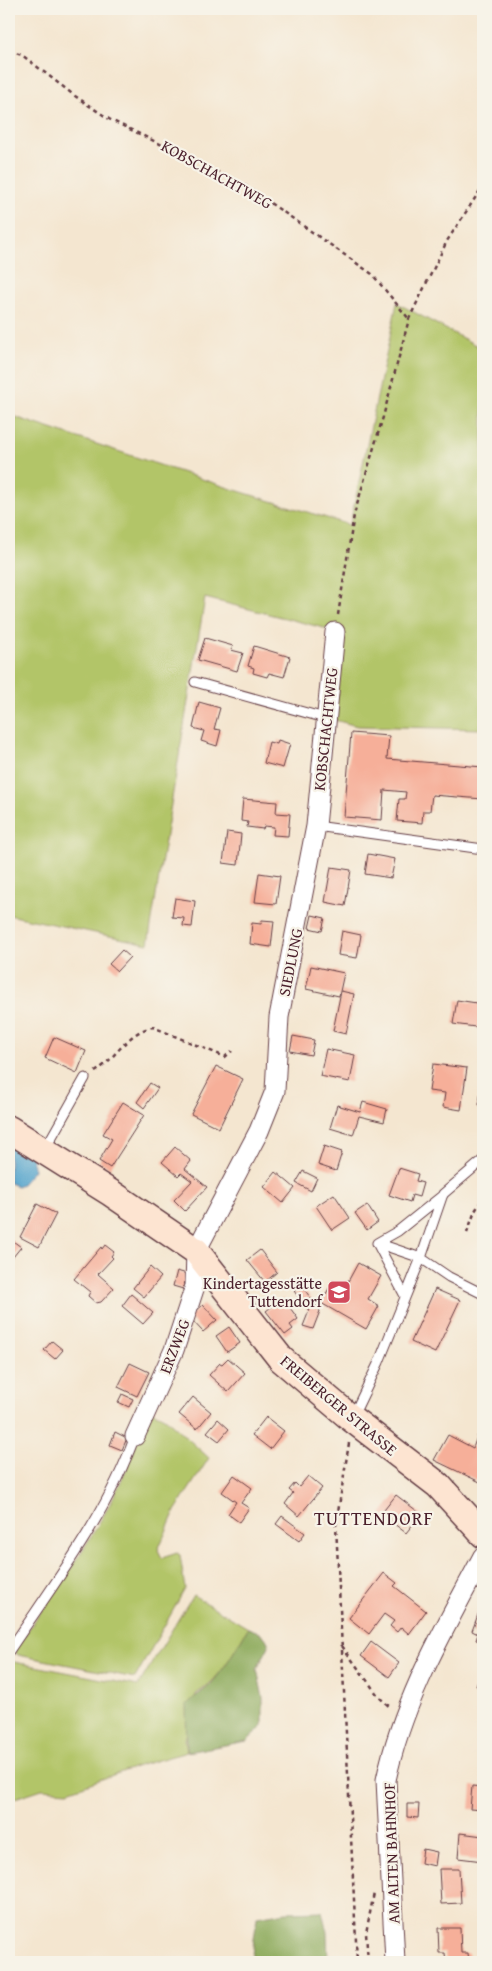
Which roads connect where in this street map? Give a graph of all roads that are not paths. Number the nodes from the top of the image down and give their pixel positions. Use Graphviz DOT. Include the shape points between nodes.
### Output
graph roads {
  1 [pos="335,632"];
  2 [pos="195,682"];
  3 [pos="325,718"];
  4 [pos="316,826"];
  5 [pos="483,849"];
  6 [pos="85,1078"];
  7 [pos="9,1129"];
  8 [pos="43,1152"];
  9 [pos="483,1160"];
  10 [pos="443,1194"];
  11 [pos="377,1243"];
  12 [pos="196,1250"];
  13 [pos="421,1258"];
  14 [pos="483,1294"];
  15 [pos="405,1296"];
  16 [pos="352,1419"];
  17 [pos="135,1436"];
  18 [pos="483,1534"];
  19 [pos="483,1556"];
  20 [pos="9,1651"];
  21 [pos="395,1962"];
  1 -- 3 [label="street, KOBSCHACHTWEG"];
  2 -- 3 [label="lane"];
  3 -- 4 [label="street, KOBSCHACHTWEG"];
  4 -- 5 [label="lane"];
  4 -- 12 [label="street, SIEDLUNG" via="279,1016 274,1091 259,1131"];
  6 -- 8 [label="lane"];
  7 -- 8 [label="street, FREIBERGER STRASSE"];
  8 -- 12 [label="street, FREIBERGER STRASSE"];
  9 -- 10 [label="lane"];
  10 -- 11 [label="lane" via="398,1231"];
  10 -- 13 [label="lane"];
  11 -- 13 [label="lane"];
  11 -- 15 [label="lane"];
  12 -- 16 [label="street, FREIBERGER STRASSE" via="281,1359"];
  12 -- 17 [label="street, ERZWEG" via="195,1286 174,1350"];
  13 -- 14 [label="lane"];
  13 -- 15 [label="lane"];
  15 -- 16 [label="lane"];
  16 -- 18 [label="street, FREIBERGER STRASSE" via="438,1485"];
  17 -- 20 [label="lane" via="123,1471 98,1517"];
  19 -- 21 [label="street, AM ALTEN BAHNHOF" via="424,1668 392,1750 386,1780"];
}
